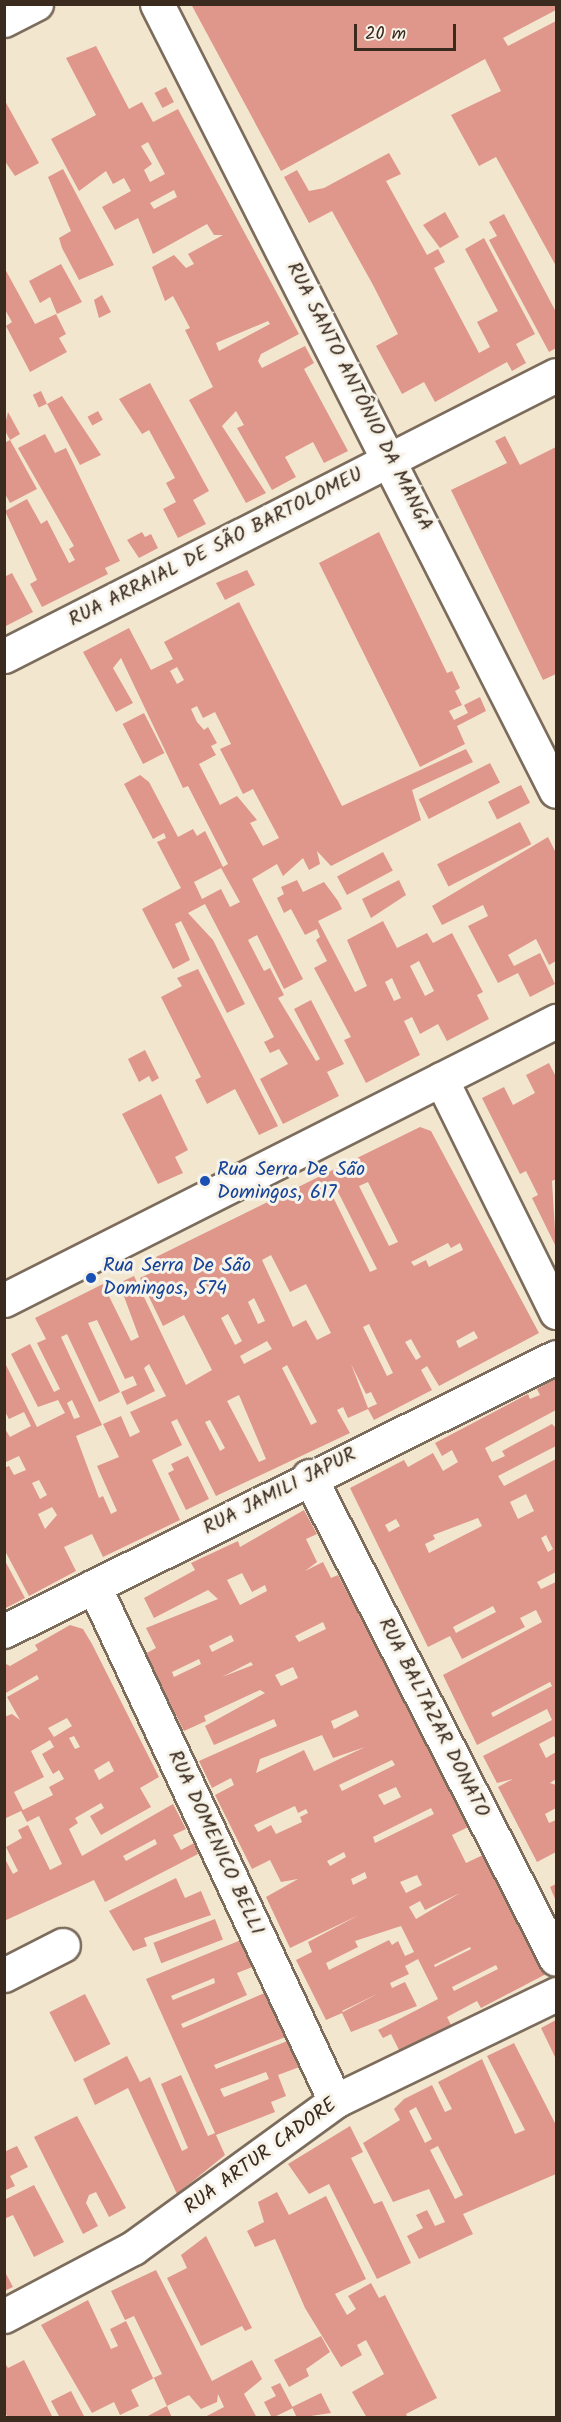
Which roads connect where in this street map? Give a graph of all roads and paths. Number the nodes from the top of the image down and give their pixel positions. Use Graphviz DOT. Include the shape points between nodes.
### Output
graph roads {
  1 [pos="36,4"];
  2 [pos="157,4"];
  3 [pos="4,20"];
  4 [pos="556,375"];
  5 [pos="392,458"];
  6 [pos="4,656"];
  7 [pos="556,791"];
  8 [pos="556,1021"];
  9 [pos="441,1079"];
  10 [pos="4,1300"];
  11 [pos="556,1312"];
  12 [pos="556,1357"];
  13 [pos="309,1476"];
  14 [pos="94,1586"];
  15 [pos="4,1631"];
  16 [pos="63,1945"];
  17 [pos="556,1959"];
  18 [pos="4,1975"];
  19 [pos="556,1994"];
  20 [pos="335,2101"];
  21 [pos="4,2316"];
  1 -- 3 [label="street"];
  2 -- 5 [label="street, RUA SANTO ANTÔNIO DA MANGA"];
  4 -- 5 [label="street, RUA ARRAIAL DE SÃO BARTOLOMEU"];
  5 -- 6 [label="street, RUA ARRAIAL DE SÃO BARTOLOMEU"];
  5 -- 7 [label="street, RUA SANTO ANTÔNIO DA MANGA"];
  8 -- 9 [label="street"];
  9 -- 10 [label="street"];
  9 -- 11 [label="street"];
  12 -- 13 [label="street, RUA JAMILI JAPUR"];
  13 -- 14 [label="street, RUA JAMILI JAPUR"];
  13 -- 17 [label="street, RUA BALTAZAR DONATO"];
  14 -- 15 [label="street, RUA JAMILI JAPUR"];
  14 -- 20 [label="street, RUA DOMENICO BELLI"];
  16 -- 18 [label="street"];
  19 -- 20 [label="street, RUA ARTUR CADORE"];
  20 -- 21 [label="street, RUA ARTUR CADORE" via="133,2248"];
}
